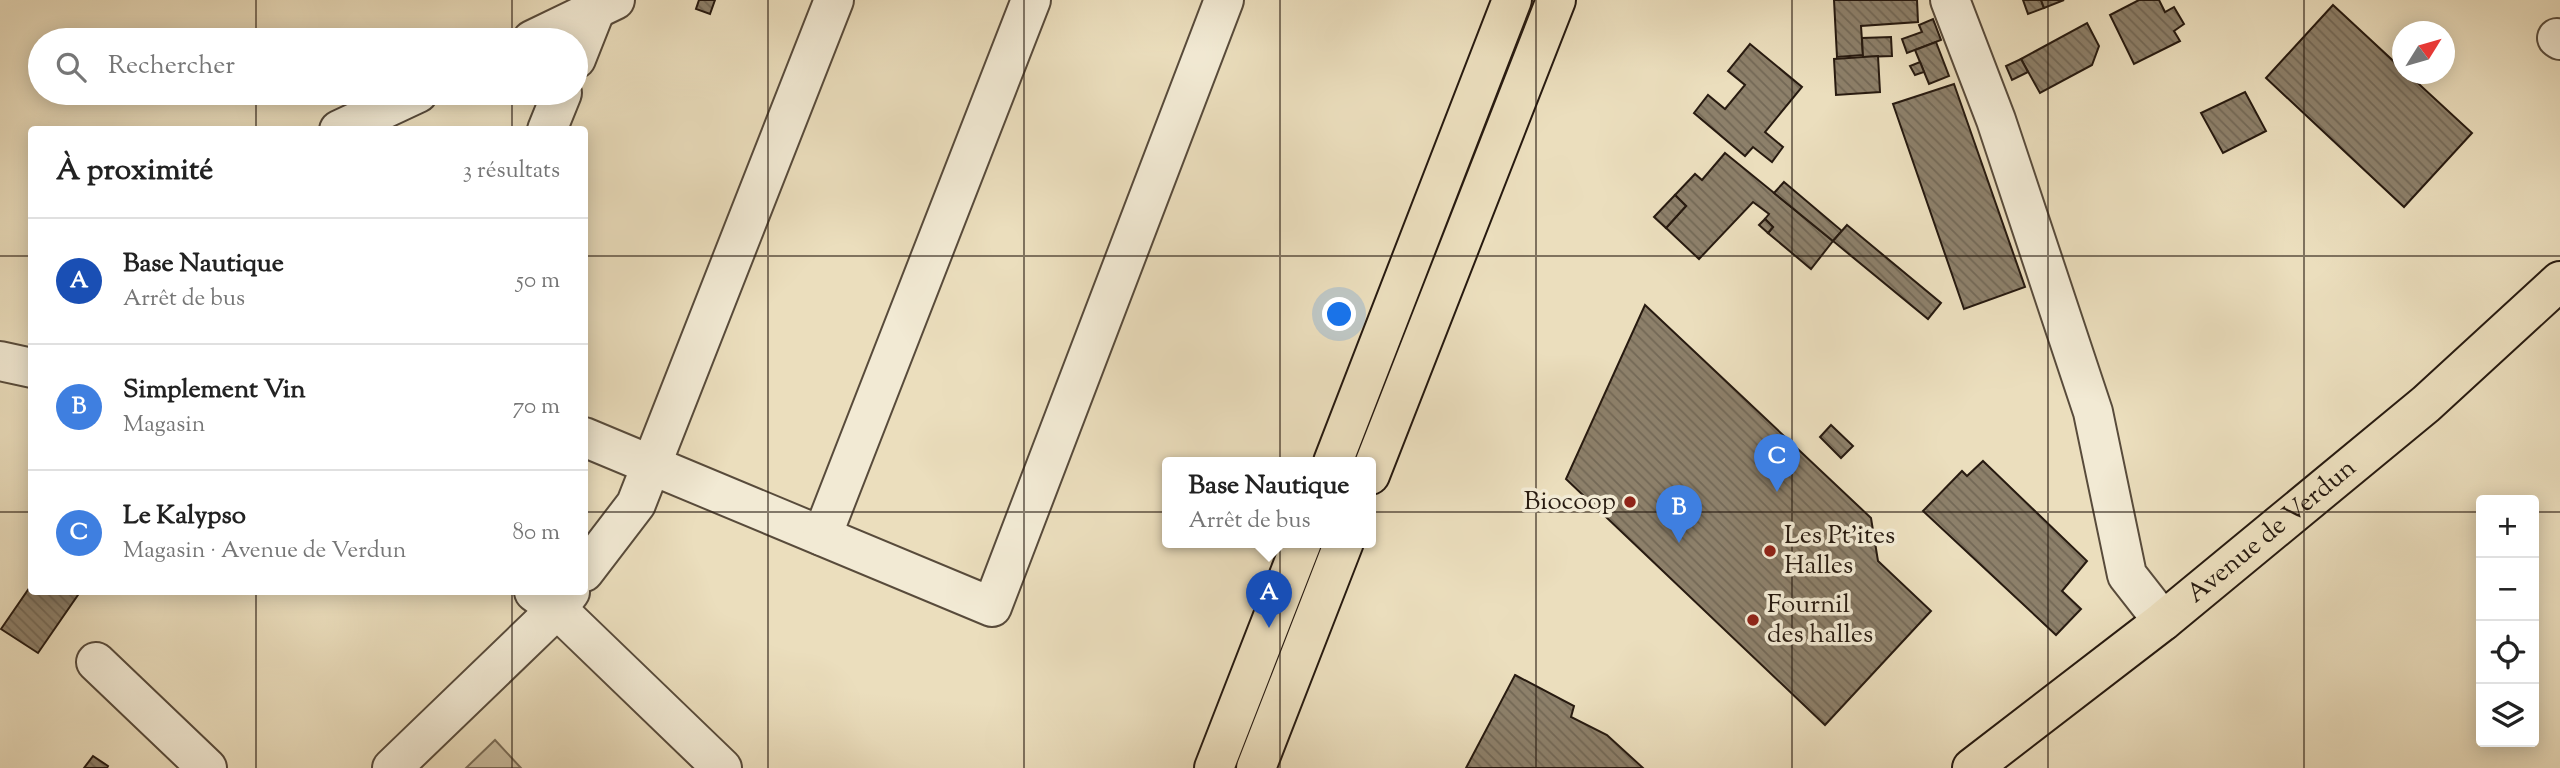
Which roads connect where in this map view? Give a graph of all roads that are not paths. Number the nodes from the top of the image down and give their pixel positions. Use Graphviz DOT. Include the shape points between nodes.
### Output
graph roads {
  1 [pos="834,0"];
  2 [pos="1031,0"];
  3 [pos="1224,0"];
  4 [pos="1513,0"];
  5 [pos="1556,0"];
  6 [pos="1950,0"];
  7 [pos="605,6"];
  8 [pos="558,28"];
  9 [pos="588,37"];
  10 [pos="392,105"];
  11 [pos="557,105"];
  12 [pos="348,126"];
  13 [pos="549,126"];
  14 [pos="2560,281"];
  15 [pos="0,361"];
  16 [pos="28,367"];
  17 [pos="588,439"];
  18 [pos="1335,457"];
  19 [pos="1376,460"];
  20 [pos="651,464"];
  21 [pos="822,536"];
  22 [pos="1300,548"];
  23 [pos="1342,548"];
  24 [pos="588,567"];
  25 [pos="554,597"];
  26 [pos="2163,621"];
  27 [pos="96,662"];
  28 [pos="207,768"];
  29 [pos="393,768"];
  30 [pos="722,768"];
  31 [pos="1214,768"];
  32 [pos="1256,768"];
  33 [pos="1972,768"];
  1 -- 20 [label="street"];
  2 -- 21 [label="street"];
  3 -- 21 [label="street" via="992,607"];
  4 -- 18 [label="main road"];
  5 -- 19 [label="main road"];
  6 -- 26 [label="street" via="1996,120 2093,412 2127,575"];
  7 -- 8 [label="street"];
  7 -- 9 [label="street"];
  10 -- 12 [label="street"];
  11 -- 13 [label="street"];
  14 -- 26 [label="main road, Avenue de Verdun" via="2426,404"];
  15 -- 16 [label="street"];
  17 -- 20 [label="street"];
  20 -- 21 [label="street"];
  20 -- 24 [label="street" via="636,504"];
  22 -- 31 [label="main road"];
  23 -- 32 [label="main road"];
  25 -- 29 [label="street"];
  25 -- 30 [label="street"];
  26 -- 33 [label="main road, Avenue de Verdun"];
  27 -- 28 [label="street"];
}
